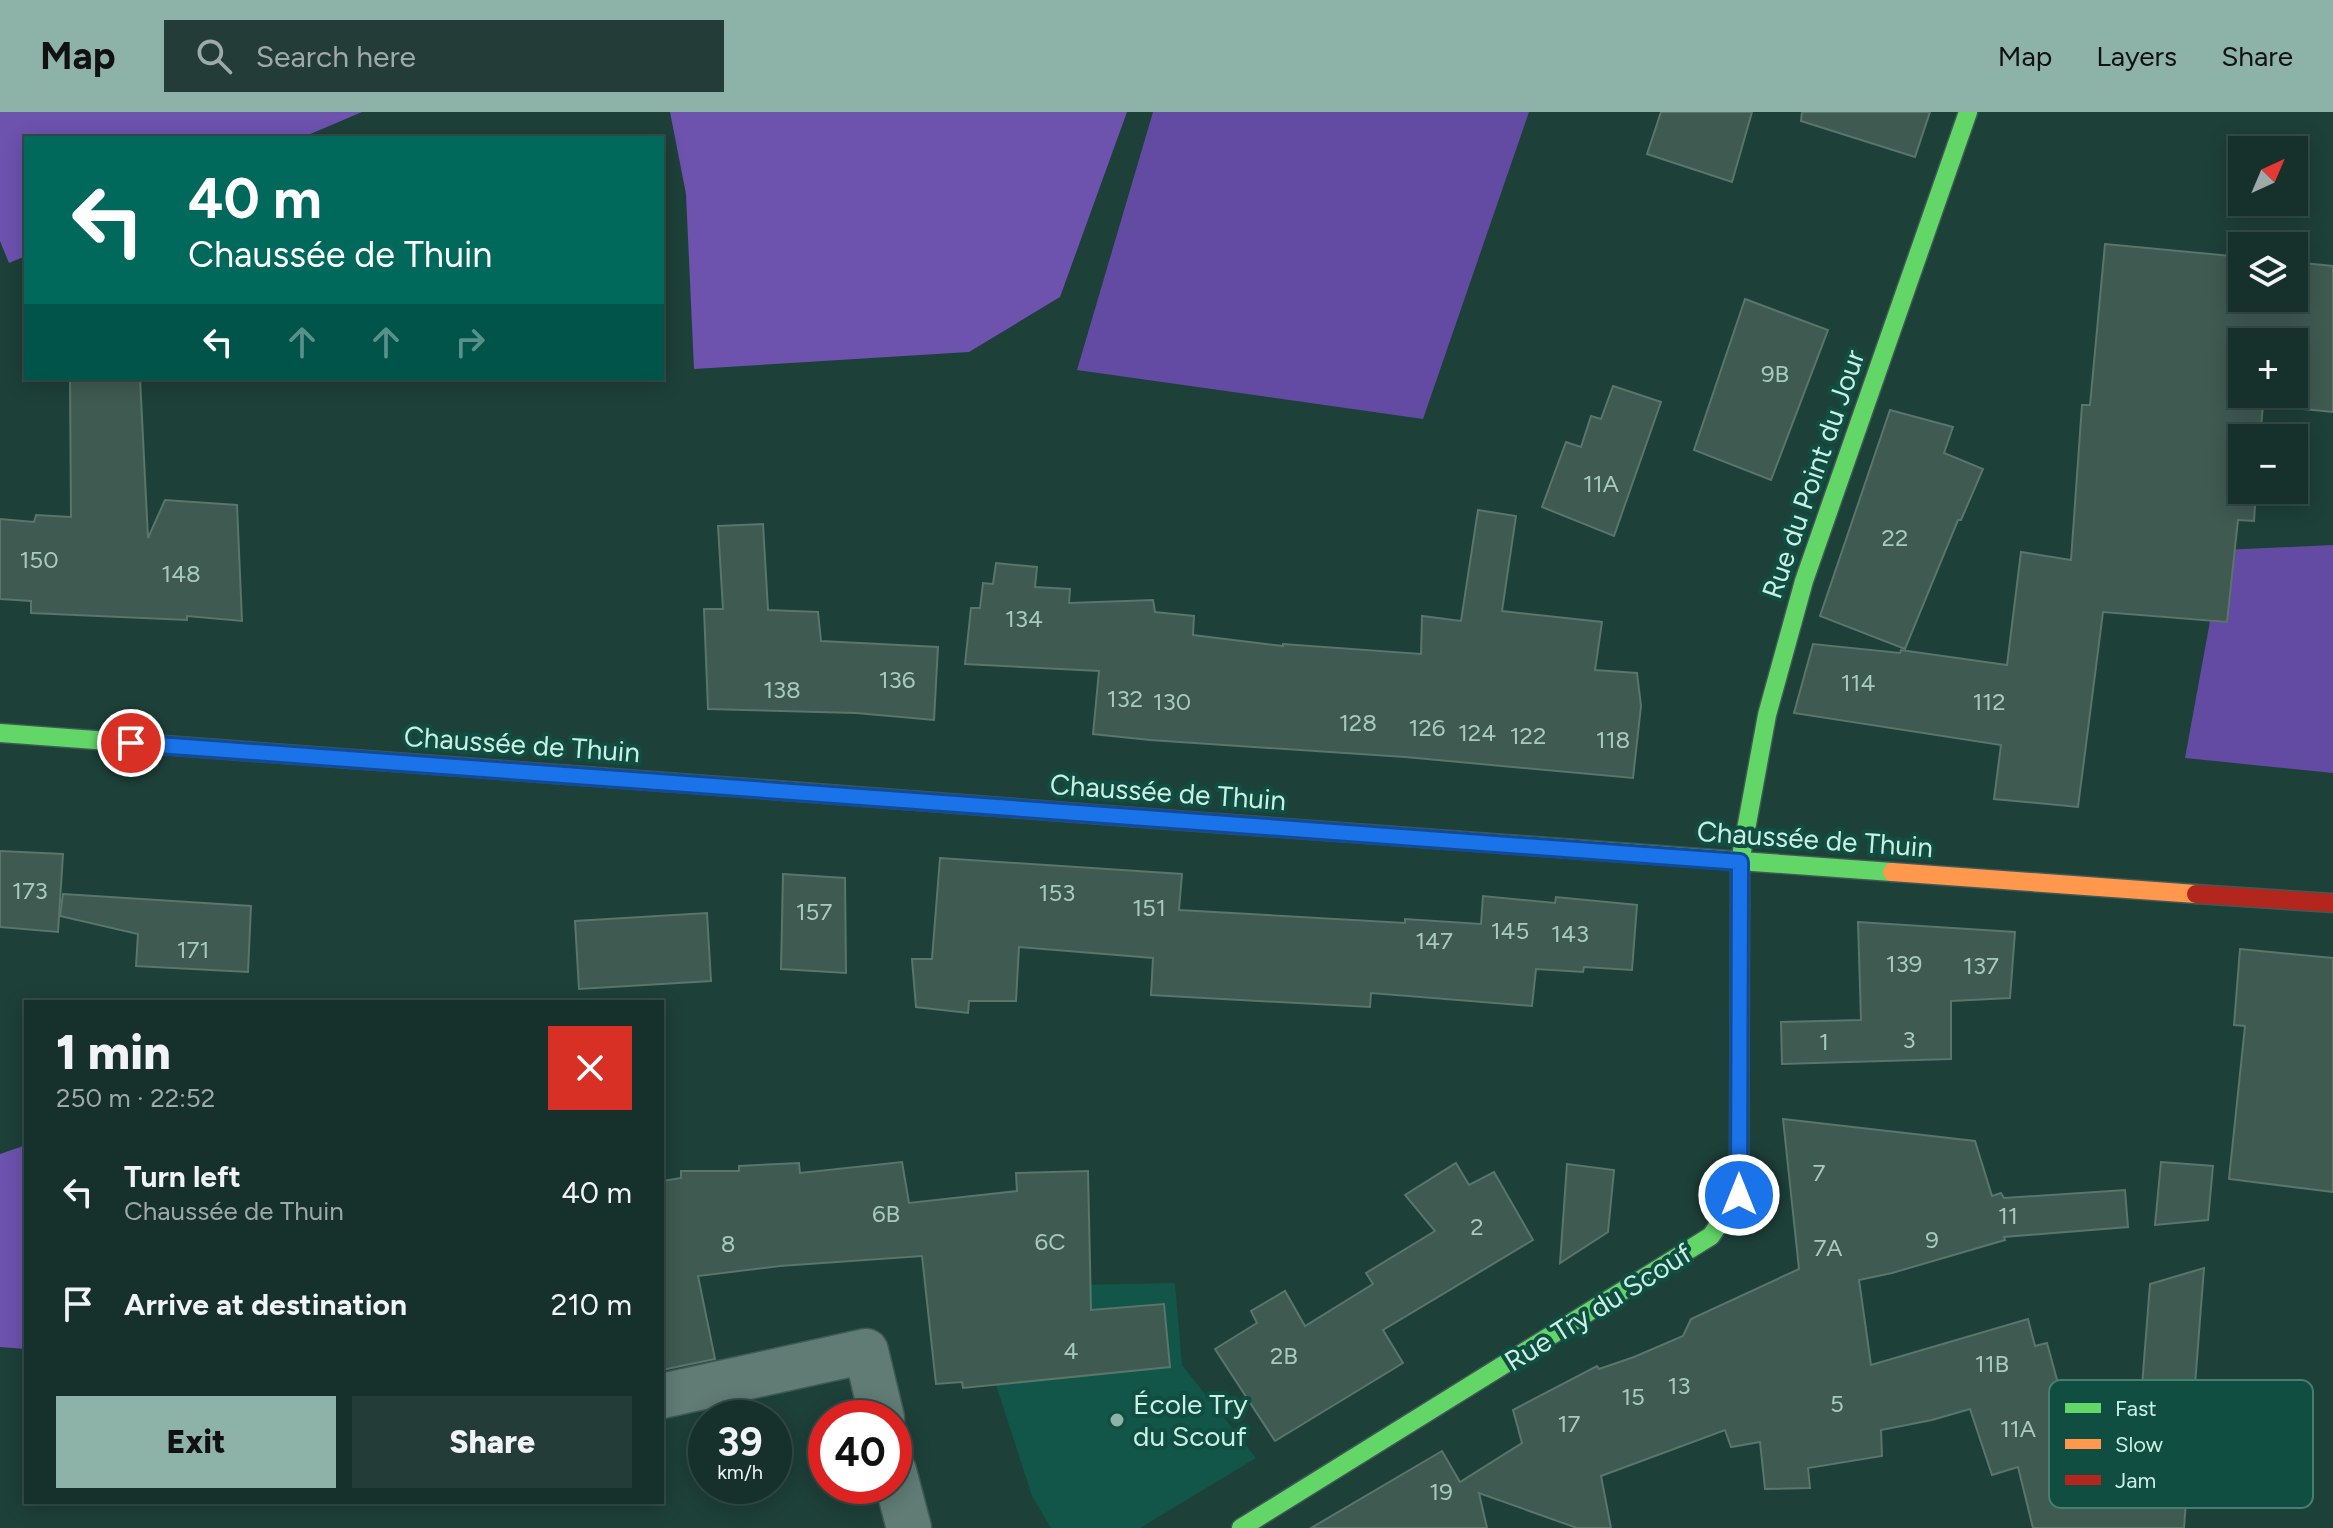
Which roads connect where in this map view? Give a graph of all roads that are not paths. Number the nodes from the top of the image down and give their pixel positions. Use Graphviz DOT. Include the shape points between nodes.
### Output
graph roads {
  1 [pos="1968,112"];
  2 [pos="0,733"];
  3 [pos="1740,862"];
  4 [pos="2333,903"];
  5 [pos="664,1396"];
  6 [pos="878,1400"];
  7 [pos="903,1504"];
  8 [pos="909,1528"];
  9 [pos="1241,1528"];
  1 -- 3 [label="main road, Rue du Point du Jour" via="1804,581 1767,715"];
  2 -- 3 [label="main road, Chaussée de Thuin"];
  3 -- 4 [label="main road, Chaussée de Thuin"];
  3 -- 9 [label="main road, Rue Try du Scouf" via="1739,1195 1711,1236"];
  5 -- 6 [label="street" via="866,1351"];
  7 -- 8 [label="street"];
}
